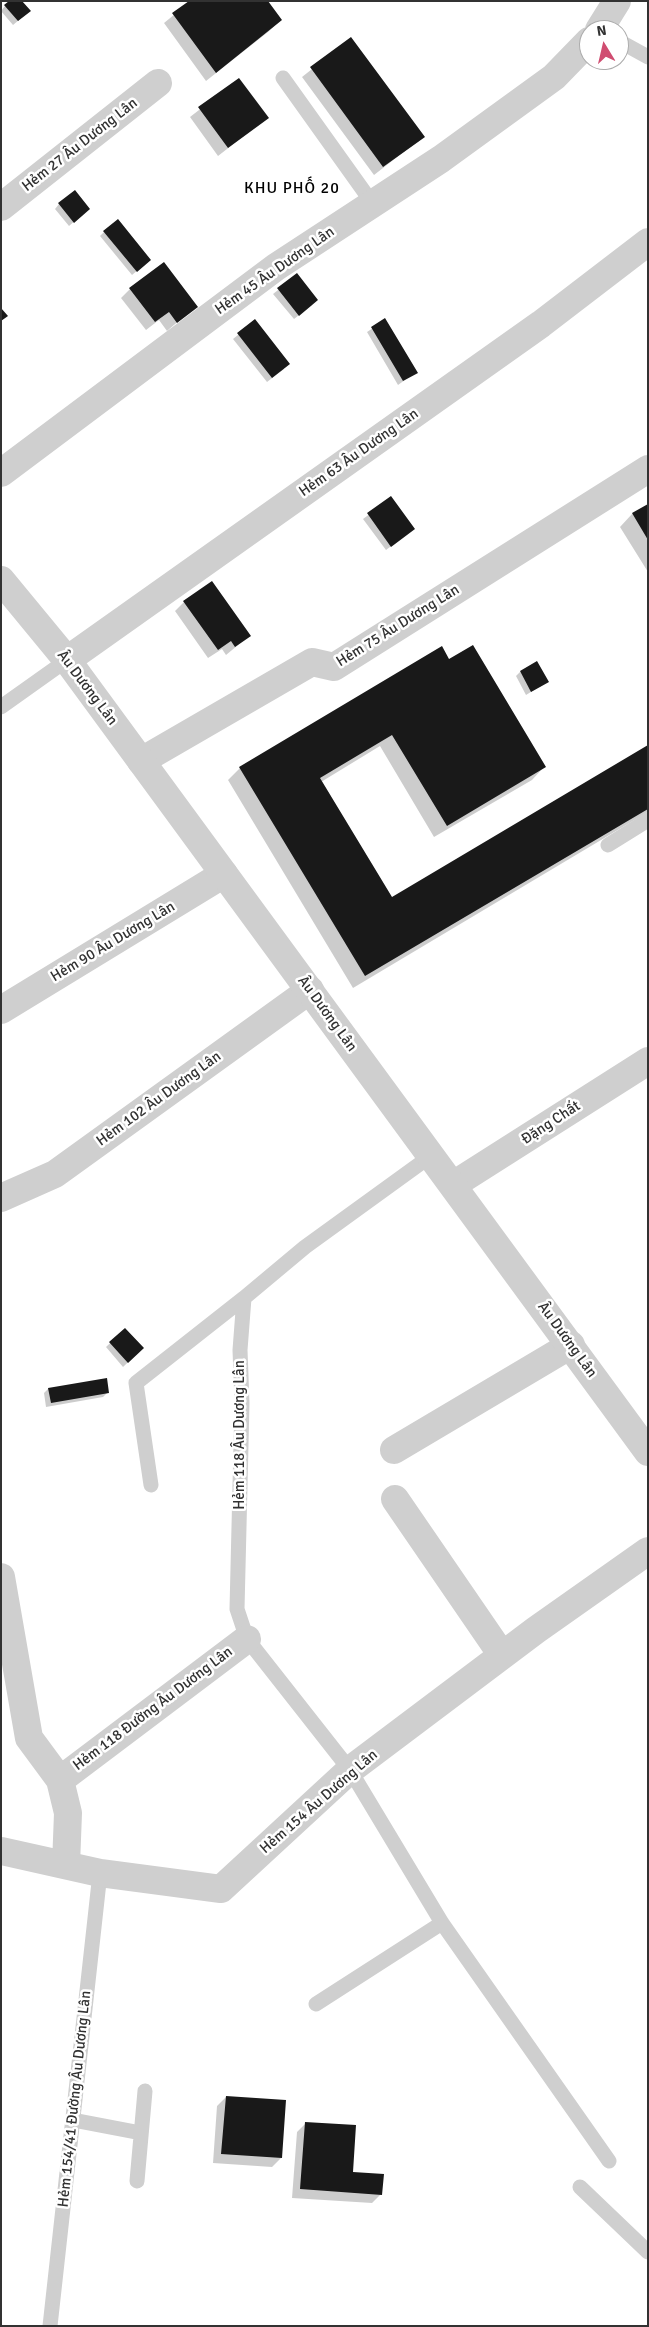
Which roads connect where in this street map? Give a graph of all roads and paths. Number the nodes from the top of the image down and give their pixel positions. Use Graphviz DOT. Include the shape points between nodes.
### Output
graph roads {
  1 [pos="617,1"];
  2 [pos="605,20"];
  3 [pos="629,47"];
  4 [pos="579,51"];
  5 [pos="648,57"];
  6 [pos="283,78"];
  7 [pos="158,83"];
  8 [pos="3,201"];
  9 [pos="373,204"];
  10 [pos="648,242"];
  11 [pos="648,469"];
  12 [pos="1,473"];
  13 [pos="1,580"];
  14 [pos="67,660"];
  15 [pos="1,707"];
  16 [pos="141,761"];
  17 [pos="648,820"];
  18 [pos="608,845"];
  19 [pos="224,874"];
  20 [pos="310,990"];
  21 [pos="1,1010"];
  22 [pos="648,1061"];
  23 [pos="432,1156"];
  24 [pos="454,1185"];
  25 [pos="1,1198"];
  26 [pos="244,1298"];
  27 [pos="571,1346"];
  28 [pos="394,1450"];
  29 [pos="648,1452"];
  30 [pos="150,1485"];
  31 [pos="395,1499"];
  32 [pos="648,1551"];
  33 [pos="1,1577"];
  34 [pos="247,1639"];
  35 [pos="502,1655"];
  36 [pos="350,1770"];
  37 [pos="60,1780"];
  38 [pos="1,1851"];
  39 [pos="66,1865"];
  40 [pos="100,1873"];
  41 [pos="442,1923"];
  42 [pos="316,2004"];
  43 [pos="145,2091"];
  44 [pos="73,2120"];
  45 [pos="141,2133"];
  46 [pos="609,2161"];
  47 [pos="137,2181"];
  48 [pos="580,2187"];
  49 [pos="648,2252"];
  50 [pos="50,2326"];
  1 -- 2 [label="street"];
  3 -- 5 [label="lane"];
  4 -- 9 [label="street, Hẻm 45 Âu Dương Lân" via="554,77 441,160"];
  6 -- 9 [label="lane"];
  7 -- 8 [label="street, Hẻm 27 Âu Dương Lân"];
  9 -- 12 [label="street, Hẻm 45 Âu Dương Lân" via="276,267"];
  10 -- 14 [label="street, Hẻm 63 Âu Dương Lân" via="541,324"];
  11 -- 16 [label="street, Hẻm 75 Âu Dương Lân" via="334,667 312,662"];
  13 -- 14 [label="street, Âu Dương Lân"];
  14 -- 15 [label="lane"];
  14 -- 16 [label="street, Âu Dương Lân"];
  16 -- 19 [label="street, Âu Dương Lân"];
  17 -- 18 [label="lane"];
  19 -- 20 [label="street, Âu Dương Lân"];
  19 -- 21 [label="street, Hẻm 90 Âu Dương Lân"];
  20 -- 23 [label="street, Âu Dương Lân"];
  20 -- 25 [label="street, Hẻm 102 Âu Dương Lân" via="55,1174"];
  22 -- 24 [label="street, Đặng Chất"];
  23 -- 24 [label="street, Âu Dương Lân"];
  23 -- 26 [label="lane" via="305,1247"];
  24 -- 27 [label="street, Âu Dương Lân"];
  26 -- 30 [label="lane" via="136,1383"];
  26 -- 34 [label="lane, Hẻm 118 Âu Dương Lân" via="240,1350 242,1404 237,1609"];
  27 -- 28 [label="street"];
  27 -- 29 [label="street, Âu Dương Lân"];
  31 -- 35 [label="street"];
  32 -- 35 [label="street, Hẻm 154 Âu Dương Lân"];
  33 -- 37 [label="street" via="29,1738"];
  34 -- 36 [label="lane, Hẻm 118 Âu Dương Lân"];
  34 -- 37 [label="street, Hẻm 118 Đường Âu Dương Lân"];
  35 -- 36 [label="street, Hẻm 154 Âu Dương Lân"];
  36 -- 40 [label="street, Hẻm 154 Âu Dương Lân" via="221,1888"];
  36 -- 41 [label="lane, Hẻm 118 Âu Dương Lân"];
  37 -- 39 [label="street" via="68,1813"];
  38 -- 39 [label="street, Hẻm 154 Âu Dương Lân"];
  39 -- 40 [label="street, Hẻm 154 Âu Dương Lân"];
  40 -- 44 [label="lane, Hẻm 154/41 Đường Âu Dương Lân"];
  41 -- 42 [label="lane"];
  41 -- 46 [label="lane, Hẻm 118 Âu Dương Lân"];
  43 -- 45 [label="lane"];
  44 -- 45 [label="lane"];
  44 -- 50 [label="lane, Hẻm 154/41 Đường Âu Dương Lân"];
  45 -- 47 [label="lane"];
  48 -- 49 [label="lane"];
}
